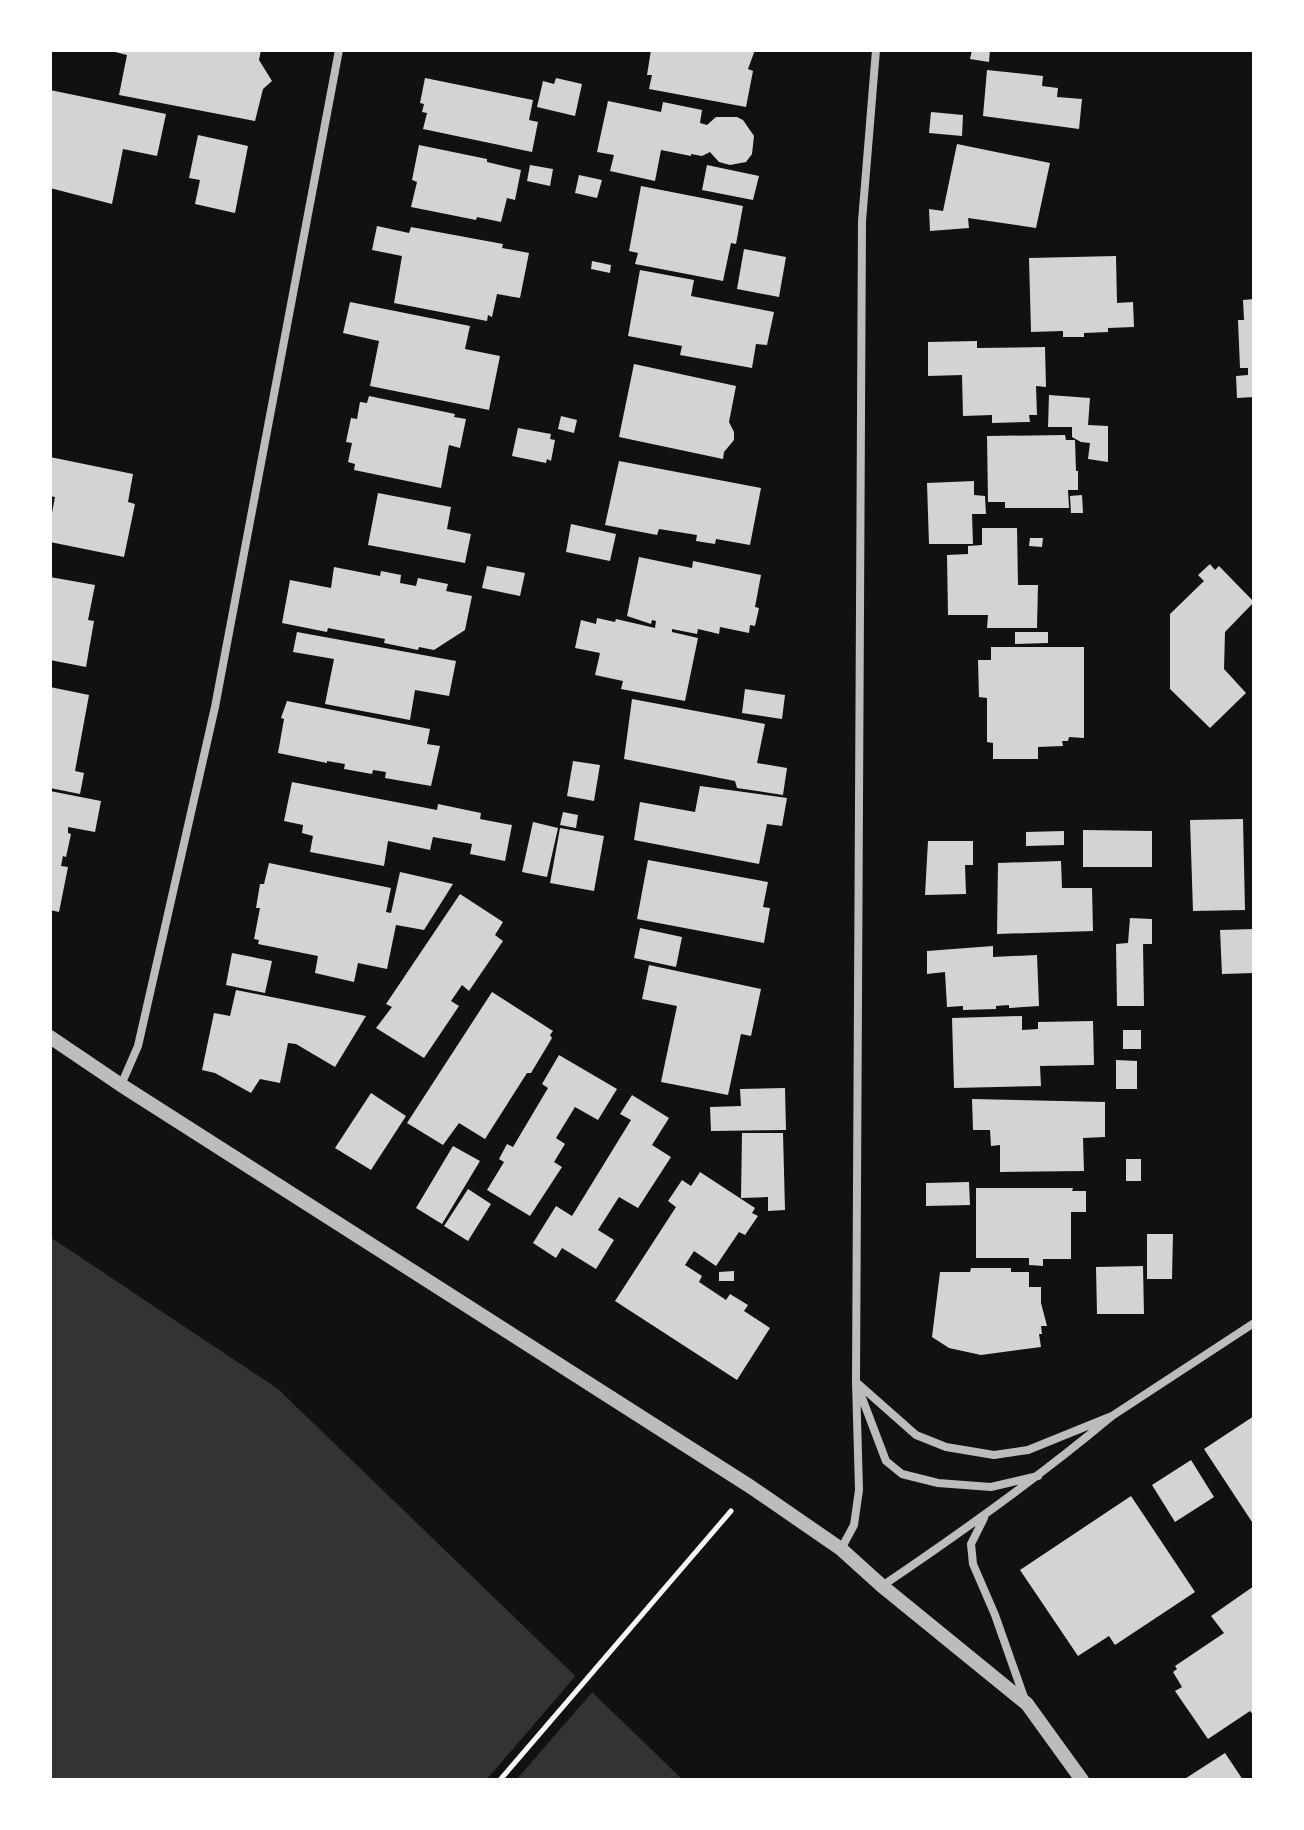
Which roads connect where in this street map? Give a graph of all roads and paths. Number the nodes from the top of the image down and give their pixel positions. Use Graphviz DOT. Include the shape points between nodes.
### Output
graph roads {
  1 [pos="339,50"];
  2 [pos="876,50"];
  3 [pos="50,1037"];
  4 [pos="121,1085"];
  5 [pos="1254,1323"];
  6 [pos="856,1382"];
  7 [pos="1112,1416"];
  8 [pos="1041,1475"];
  9 [pos="751,1487"];
  10 [pos="984,1518"];
  11 [pos="841,1549"];
  12 [pos="882,1586"];
  13 [pos="1027,1704"];
  14 [pos="500,1780"];
  15 [pos="1082,1780"];
  1 -- 4 [label="street" via="215,707 138,1046"];
  2 -- 6 [label="street" via="862,221"];
  3 -- 4 [label="street"];
  4 -- 9 [label="street"];
  5 -- 7 [label="street"];
  6 -- 7 [label="street" via="916,1435 946,1447 994,1455 1028,1450"];
  6 -- 8 [label="street" via="886,1461 902,1474 991,1487"];
  6 -- 11 [label="street" via="859,1490 854,1525"];
  7 -- 8 [label="street"];
  8 -- 10 [label="street"];
  9 -- 11 [label="street"];
  9 -- 14 [label="path"];
  10 -- 12 [label="street"];
  10 -- 13 [label="street" via="971,1544 973,1564"];
  11 -- 12 [label="street"];
  12 -- 13 [label="street"];
  13 -- 15 [label="street"];
}
